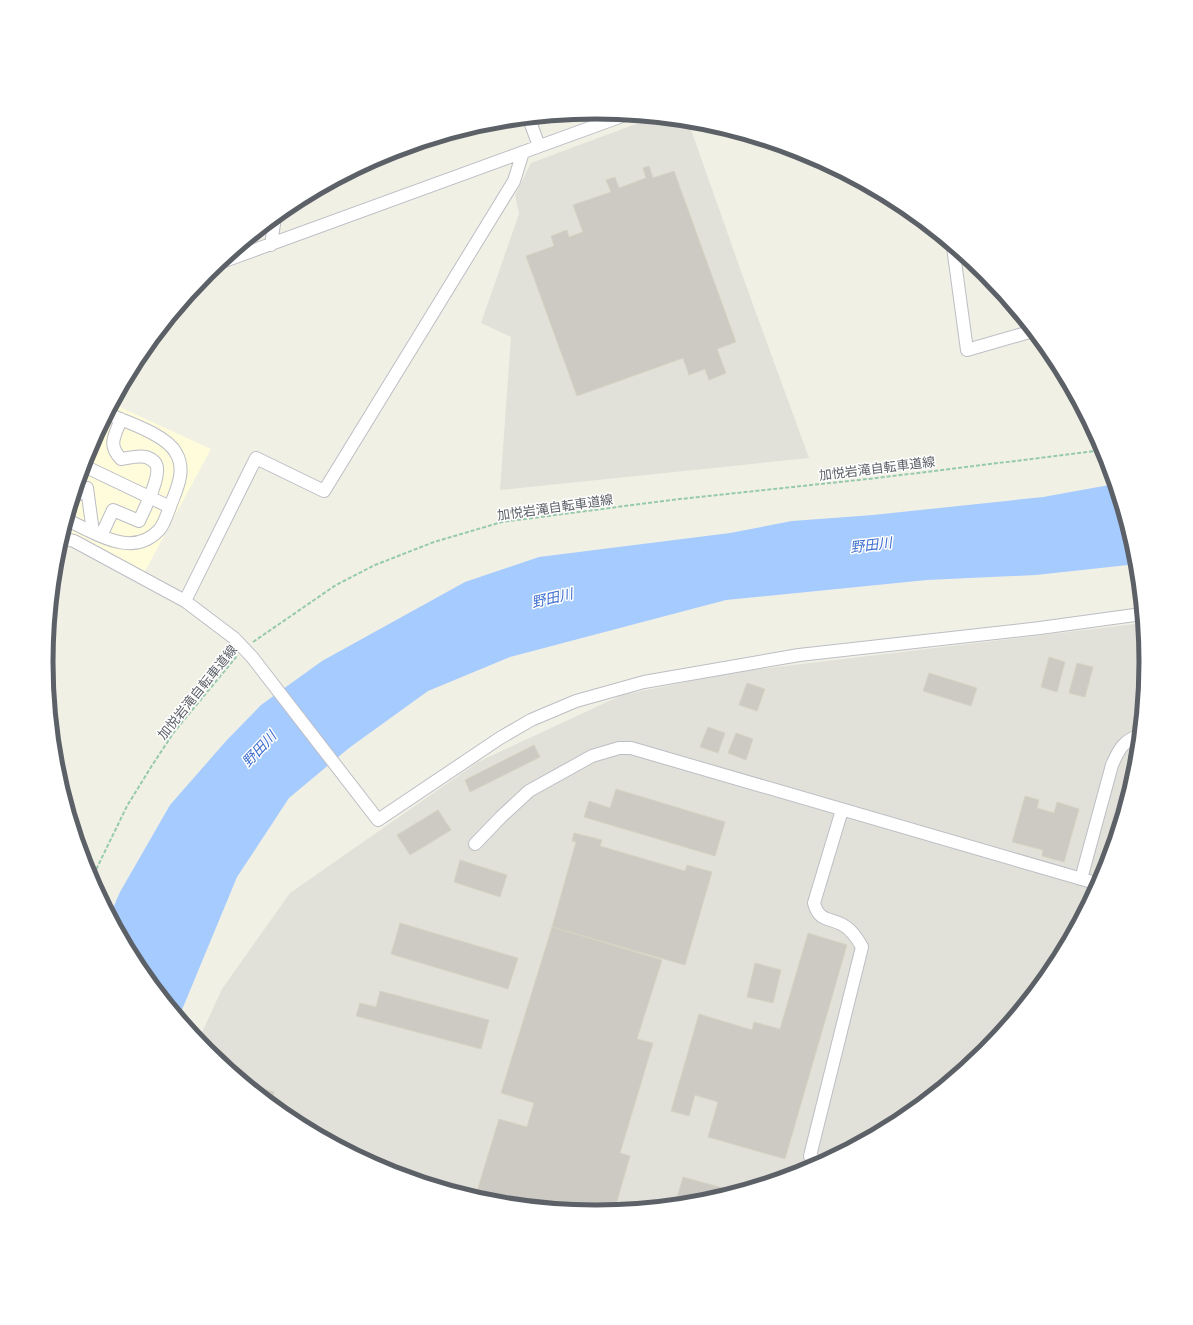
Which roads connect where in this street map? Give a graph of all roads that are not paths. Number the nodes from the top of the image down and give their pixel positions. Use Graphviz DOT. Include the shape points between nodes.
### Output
graph roads {
  1 [pos="613,119"];
  2 [pos="531,123"];
  3 [pos="539,146"];
  4 [pos="523,152"];
  5 [pos="274,226"];
  6 [pos="271,245"];
  7 [pos="246,248"];
  8 [pos="954,253"];
  9 [pos="1028,332"];
  10 [pos="112,416"];
  11 [pos="121,419"];
  12 [pos="89,468"];
  13 [pos="81,493"];
  14 [pos="150,497"];
  15 [pos="170,507"];
  16 [pos="72,522"];
  17 [pos="97,534"];
  18 [pos="67,539"];
  19 [pos="185,601"];
  20 [pos="1138,615"];
  21 [pos="1134,737"];
  22 [pos="842,810"];
  23 [pos="475,844"];
  24 [pos="1081,879"];
  25 [pos="1093,882"];
  26 [pos="815,1160"];
  1 -- 3 [label="street"];
  2 -- 3 [label="street"];
  3 -- 4 [label="street"];
  4 -- 6 [label="street"];
  4 -- 19 [label="street" via="514,181 324,491 256,458"];
  5 -- 6 [label="street"];
  6 -- 7 [label="street"];
  8 -- 9 [label="street" via="967,350"];
  10 -- 11 [label="street"];
  11 -- 14 [label="street" via="113,439 113,448 121,459 146,457 156,464"];
  11 -- 15 [label="street" via="164,438 176,452 181,467 180,484"];
  12 -- 14 [label="street"];
  13 -- 17 [label="street" via="88,488"];
  14 -- 15 [label="street"];
  14 -- 17 [label="street" via="139,521 113,510"];
  15 -- 17 [label="street" via="160,530 144,542 118,543"];
  16 -- 17 [label="street"];
  18 -- 19 [label="street"];
  19 -- 20 [label="street" via="244,648 378,820 531,720 576,701 644,682 800,655"];
  21 -- 24 [label="street" via="1120,748 1112,765"];
  22 -- 23 [label="street" via="631,748 620,748 592,756 529,791"];
  22 -- 24 [label="street"];
  22 -- 26 [label="street" via="814,903 821,916 844,925 862,946 810,1156"];
  24 -- 25 [label="street"];
}
